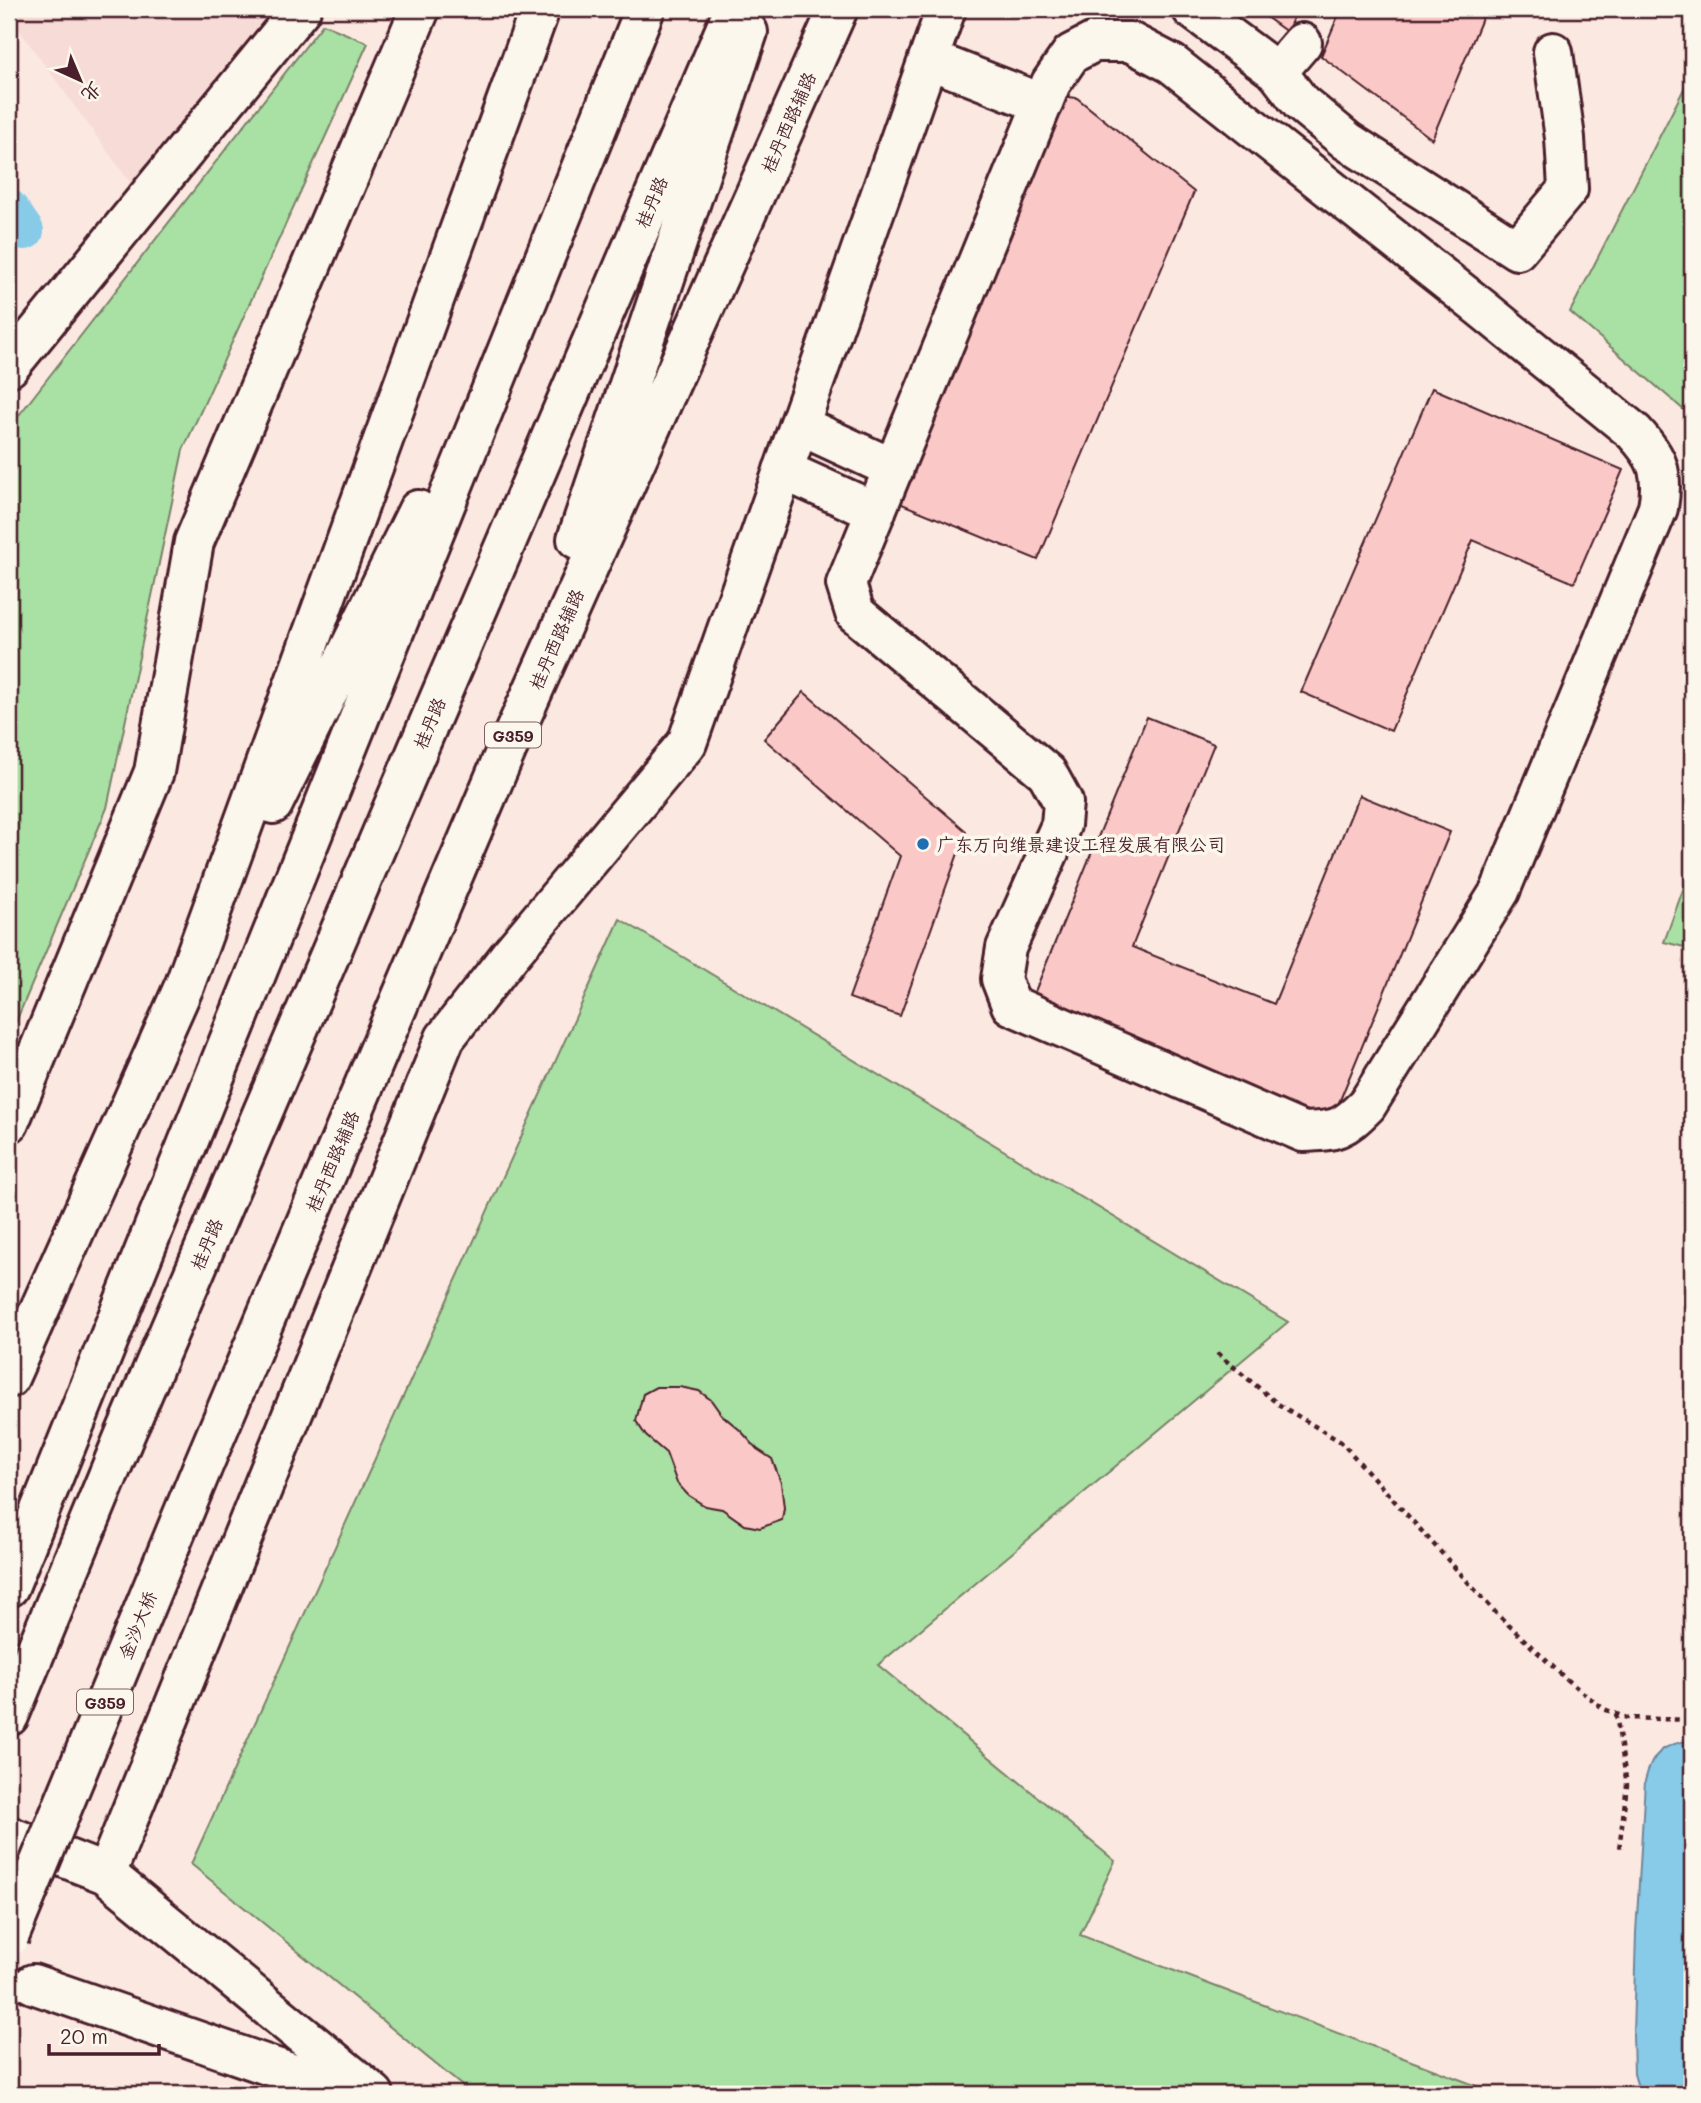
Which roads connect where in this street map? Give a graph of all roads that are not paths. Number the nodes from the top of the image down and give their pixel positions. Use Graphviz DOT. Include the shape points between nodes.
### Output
graph roads {
  1 [pos="301,9"];
  2 [pos="420,9"];
  3 [pos="540,9"];
  4 [pos="645,9"];
  5 [pos="734,9"];
  6 [pos="757,9"];
  7 [pos="838,9"];
  8 [pos="946,9"];
  9 [pos="1192,9"];
  10 [pos="1302,43"];
  11 [pos="1553,52"];
  12 [pos="928,59"];
  13 [pos="1277,72"];
  14 [pos="1043,104"];
  15 [pos="554,231"];
  16 [pos="9,367"];
  17 [pos="799,425"];
  18 [pos="894,469"];
  19 [pos="783,470"];
  20 [pos="876,512"];
  21 [pos="502,760"];
  22 [pos="185,984"];
  23 [pos="9,1123"];
  24 [pos="9,1378"];
  25 [pos="202,1468"];
  26 [pos="9,1587"];
  27 [pos="9,1716"];
  28 [pos="9,1836"];
  29 [pos="106,1874"];
  30 [pos="9,1937"];
  31 [pos="33,1984"];
  32 [pos="351,2094"];
  33 [pos="374,2094"];
  1 -- 16 [label="main road"];
  2 -- 23 [label="main road" via="194,542 154,772"];
  3 -- 22 [label="main road"];
  4 -- 15 [label="main road"];
  5 -- 27 [label="main road, 桂丹路"];
  6 -- 21 [label="main road"];
  7 -- 21 [label="main road, 桂丹西路辅路 / G359"];
  8 -- 12 [label="main road"];
  9 -- 13 [label="main road"];
  10 -- 13 [label="main road"];
  11 -- 13 [label="main road" via="1568,189 1517,250 1346,141 1301,103"];
  12 -- 14 [label="main road"];
  12 -- 17 [label="main road"];
  14 -- 18 [label="main road"];
  14 -- 20 [label="main road" via="1071,54 1094,42 1130,42 1172,64 1634,432 1659,469 1657,508 1500,891 1367,1105 1351,1121 1332,1132 1303,1132 1011,1005 1002,979 1006,948 1061,825 1063,802 1046,773 855,613 846,584"];
  15 -- 22 [label="main road"];
  15 -- 26 [label="main road"];
  17 -- 18 [label="main road"];
  17 -- 19 [label="main road"];
  18 -- 20 [label="main road"];
  19 -- 20 [label="main road"];
  19 -- 29 [label="main road" via="687,743 445,1038"];
  21 -- 25 [label="main road, 桂丹西路辅路 / G359"];
  22 -- 24 [label="main road"];
  25 -- 30 [label="main road, 金沙大桥 / G359, bridge"];
  28 -- 29 [label="main road"];
  29 -- 33 [label="main road"];
  31 -- 32 [label="main road"];
}
